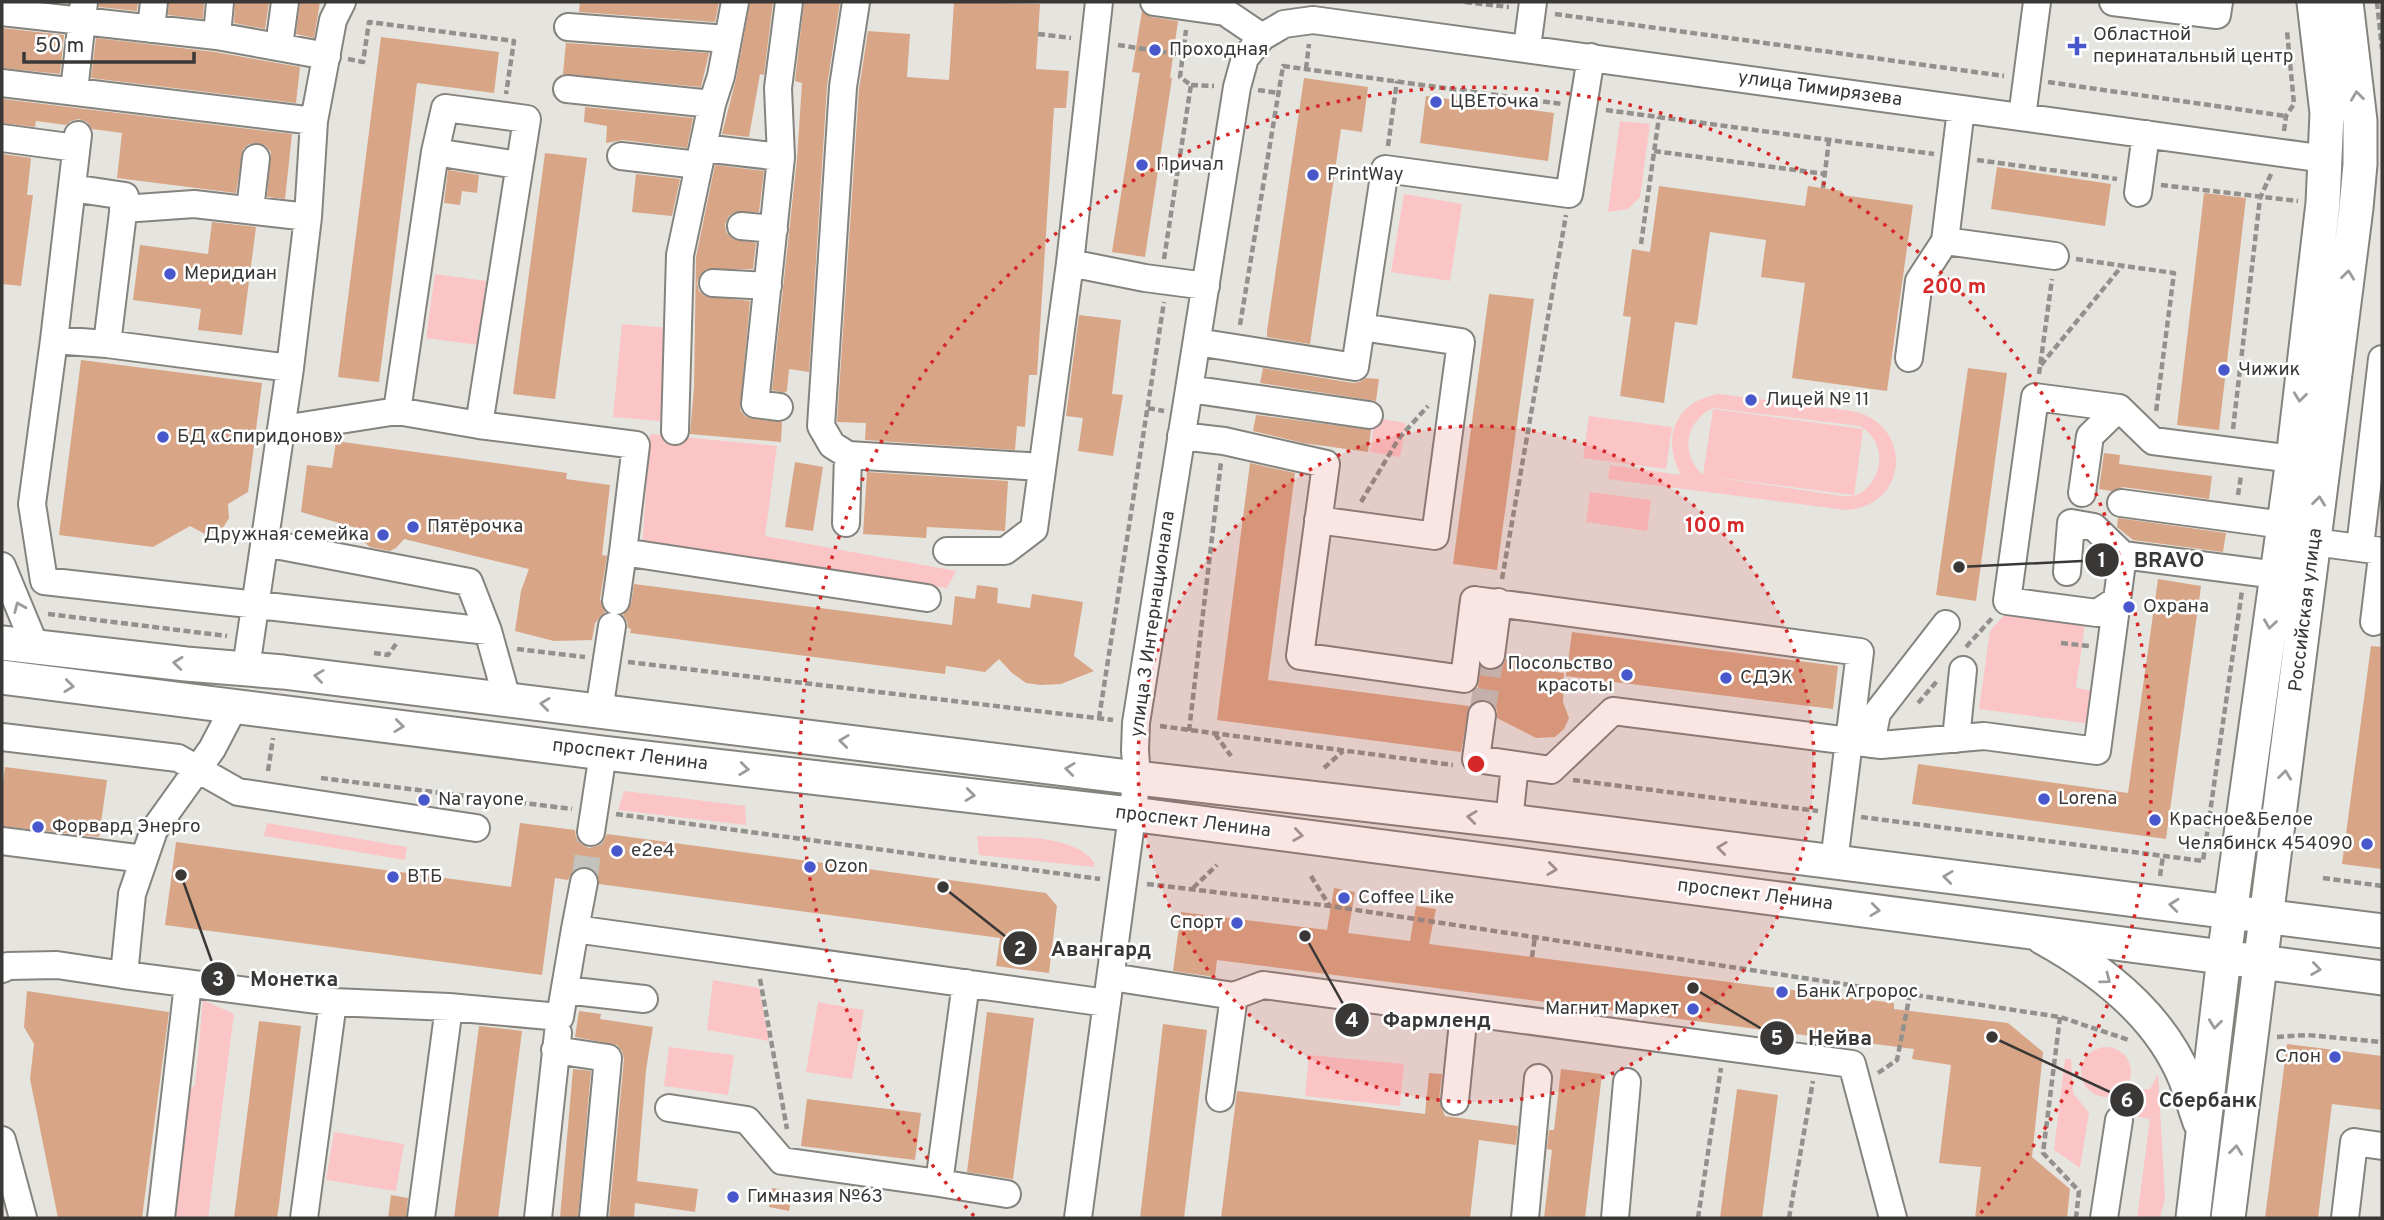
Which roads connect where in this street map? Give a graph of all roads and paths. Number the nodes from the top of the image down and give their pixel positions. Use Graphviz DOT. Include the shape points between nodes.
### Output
graph roads {
  1 [pos="154,2"];
  2 [pos="220,2"];
  3 [pos="285,2"];
  4 [pos="342,2"];
  5 [pos="735,2"];
  6 [pos="789,2"];
  7 [pos="856,2"];
  8 [pos="1100,2"];
  9 [pos="1153,2"];
  10 [pos="1465,2"];
  11 [pos="2037,2"];
  12 [pos="2113,2"];
  13 [pos="2219,2"];
  14 [pos="2314,2"];
  15 [pos="2346,2"];
  16 [pos="2377,2"];
  17 [pos="1532,6"];
  18 [pos="1188,7"];
  19 [pos="1222,7"];
  20 [pos="11,9"];
  21 [pos="83,11"];
  22 [pos="1355,13"];
  23 [pos="568,27"];
  24 [pos="2287,27"];
  25 [pos="151,29"];
  26 [pos="217,36"];
  27 [pos="1262,37"];
  28 [pos="728,39"];
  29 [pos="279,46"];
  30 [pos="1527,48"];
  31 [pos="2382,49"];
  32 [pos="1174,53"];
  33 [pos="1183,55"];
  34 [pos="327,56"];
  35 [pos="1591,57"];
  36 [pos="2027,79"];
  37 [pos="1397,81"];
  38 [pos="2,83"];
  39 [pos="567,89"];
  40 [pos="75,91"];
  41 [pos="712,104"];
  42 [pos="1583,106"];
  43 [pos="1961,109"];
  44 [pos="503,116"];
  45 [pos="2286,116"];
  46 [pos="1659,117"];
  47 [pos="2022,117"];
  48 [pos="314,121"];
  49 [pos="2146,134"];
  50 [pos="2,138"];
  51 [pos="1829,140"];
  52 [pos="1654,151"];
  53 [pos="435,152"];
  54 [pos="2280,153"];
  55 [pos="621,156"];
  56 [pos="701,157"];
  57 [pos="1955,157"];
  58 [pos="256,158"];
  59 [pos="780,158"];
  60 [pos="2326,159"];
  61 [pos="518,165"];
  62 [pos="2371,165"];
  63 [pos="1385,169"];
  64 [pos="1825,174"];
  65 [pos="2139,187"];
  66 [pos="72,188"];
  67 [pos="1823,188"];
  68 [pos="1569,194"];
  69 [pos="2260,198"];
  70 [pos="123,209"];
  71 [pos="250,210"];
  72 [pos="308,217"];
  73 [pos="741,226"];
  74 [pos="774,229"];
  75 [pos="1945,241"];
  76 [pos="1641,244"];
  77 [pos="2055,256"];
  78 [pos="1070,263"];
  79 [pos="2122,265"];
  80 [pos="1168,280"];
  81 [pos="713,283"];
  82 [pos="768,286"];
  83 [pos="1206,286"];
  84 [pos="1361,327"];
  85 [pos="54,340"];
  86 [pos="1197,342"];
  87 [pos="107,344"];
  88 [pos="1237,349"];
  89 [pos="1909,358"];
  90 [pos="2382,359"];
  91 [pos="290,368"];
  92 [pos="2040,368"];
  93 [pos="1189,389"];
  94 [pos="2035,397"];
  95 [pos="1434,400"];
  96 [pos="779,407"];
  97 [pos="2119,408"];
  98 [pos="397,411"];
  99 [pos="1369,415"];
  100 [pos="479,425"];
  101 [pos="283,429"];
  102 [pos="675,431"];
  103 [pos="1181,436"];
  104 [pos="1224,441"];
  105 [pos="2153,441"];
  106 [pos="2231,452"];
  107 [pos="848,455"];
  108 [pos="2293,459"];
  109 [pos="1042,467"];
  110 [pos="2082,493"];
  111 [pos="2121,503"];
  112 [pos="2235,519"];
  113 [pos="1318,520"];
  114 [pos="846,523"];
  115 [pos="1349,524"];
  116 [pos="2284,525"];
  117 [pos="2314,542"];
  118 [pos="265,544"];
  119 [pos="947,551"];
  120 [pos="2375,551"];
  121 [pos="623,552"];
  122 [pos="2123,555"];
  123 [pos="2,566"];
  124 [pos="2067,572"];
  125 [pos="2261,573"];
  126 [pos="927,598"];
  127 [pos="2117,600"];
  128 [pos="1498,602"];
  129 [pos="255,606"];
  130 [pos="20,610"];
  131 [pos="2374,622"];
  132 [pos="1946,624"];
  133 [pos="490,639"];
  134 [pos="400,640"];
  135 [pos="2,643"];
  136 [pos="36,648"];
  137 [pos="363,652"];
  138 [pos="248,654"];
  139 [pos="1490,655"];
  140 [pos="607,660"];
  141 [pos="1963,670"];
  142 [pos="2,677"];
  143 [pos="507,699"];
  144 [pos="234,707"];
  145 [pos="599,711"];
  146 [pos="1482,715"];
  147 [pos="1099,718"];
  148 [pos="1136,723"];
  149 [pos="1189,731"];
  150 [pos="1215,734"];
  151 [pos="2,737"];
  152 [pos="1956,738"];
  153 [pos="1860,743"];
  154 [pos="1344,751"];
  155 [pos="603,753"];
  156 [pos="1231,756"];
  157 [pos="1516,765"];
  158 [pos="1462,766"];
  159 [pos="1324,768"];
  160 [pos="197,769"];
  161 [pos="255,770"];
  162 [pos="268,771"];
  163 [pos="309,776"];
  164 [pos="1137,778"];
  165 [pos="1569,780"];
  166 [pos="1133,814"];
  167 [pos="1840,814"];
  168 [pos="1509,821"];
  169 [pos="593,822"];
  170 [pos="476,828"];
  171 [pos="2,841"];
  172 [pos="144,859"];
  173 [pos="1834,862"];
  174 [pos="1217,865"];
  175 [pos="1311,877"];
  176 [pos="2323,878"];
  177 [pos="584,882"];
  178 [pos="1124,882"];
  179 [pos="2382,886"];
  180 [pos="1194,888"];
  181 [pos="1330,906"];
  182 [pos="2230,911"];
  183 [pos="2266,916"];
  184 [pos="575,929"];
  185 [pos="2028,930"];
  186 [pos="2382,931"];
  187 [pos="1535,937"];
  188 [pos="755,954"];
  189 [pos="1532,957"];
  190 [pos="2224,957"];
  191 [pos="2260,961"];
  192 [pos="2,969"];
  193 [pos="124,975"];
  194 [pos="2382,978"];
  195 [pos="966,983"];
  196 [pos="188,984"];
  197 [pos="565,990"];
  198 [pos="1109,990"];
  199 [pos="1910,994"];
  200 [pos="1234,996"];
  201 [pos="644,999"];
  202 [pos="332,1002"];
  203 [pos="449,1007"];
  204 [pos="1464,1012"];
  205 [pos="560,1017"];
  206 [pos="2060,1017"];
  207 [pos="2250,1033"];
  208 [pos="2162,1039"];
  209 [pos="2382,1042"];
  210 [pos="1725,1047"];
  211 [pos="555,1050"];
  212 [pos="1817,1059"];
  213 [pos="1897,1060"];
  214 [pos="1538,1078"];
  215 [pos="1627,1082"];
  216 [pos="1220,1098"];
  217 [pos="1455,1101"];
  218 [pos="669,1108"];
  219 [pos="2119,1120"];
  220 [pos="2203,1132"];
  221 [pos="2,1140"];
  222 [pos="2382,1146"];
  223 [pos="793,1162"];
  224 [pos="939,1183"];
  225 [pos="8,1193"];
  226 [pos="1007,1194"];
  227 [pos="23,1218"];
  228 [pos="161,1218"];
  229 [pos="304,1218"];
  230 [pos="421,1218"];
  231 [pos="538,1218"];
  232 [pos="593,1218"];
  233 [pos="1079,1218"];
  234 [pos="1525,1218"];
  235 [pos="1615,1218"];
  236 [pos="1698,1218"];
  237 [pos="1789,1218"];
  238 [pos="1893,1218"];
  239 [pos="2076,1218"];
  240 [pos="2104,1218"];
  241 [pos="2193,1218"];
  242 [pos="2228,1218"];
  243 [pos="2345,1218"];
  1 -- 25 [label="street"];
  2 -- 26 [label="street"];
  3 -- 29 [label="street"];
  4 -- 34 [label="street" via="333,20"];
  5 -- 28 [label="street"];
  6 -- 59 [label="street" via="778,88"];
  7 -- 107 [label="street" via="843,87 821,426 832,445"];
  8 -- 78 [label="street"];
  9 -- 18 [label="street"];
  10 -- 17 [label="path"];
  11 -- 36 [label="street"];
  12 -- 13 [label="street" via="2217,15"];
  14 -- 60 [label="main road, Российская улица" via="2327,113"];
  62 -- 15 [label="main road, Российская улица, one-way" via="2360,121"];
  16 -- 31 [label="path"];
  17 -- 30 [label="street"];
  17 -- 36 [label="path"];
  18 -- 19 [label="street"];
  18 -- 33 [label="path"];
  19 -- 27 [label="street"];
  20 -- 21 [label="street"];
  21 -- 25 [label="street"];
  21 -- 40 [label="street"];
  22 -- 27 [label="street, улица Тимирязева" via="1284,24"];
  22 -- 30 [label="street, улица Тимирязева"];
  23 -- 28 [label="street"];
  24 -- 45 [label="path" via="2294,104"];
  25 -- 26 [label="street"];
  26 -- 29 [label="street"];
  27 -- 83 [label="street, улица 3 Интернационала" via="1245,58 1237,87"];
  28 -- 41 [label="street"];
  29 -- 34 [label="street"];
  30 -- 35 [label="street, улица Тимирязева"];
  32 -- 33 [label="path"];
  33 -- 80 [label="path" via="1180,77 1191,85 1163,264"];
  34 -- 44 [label="path" via="363,62 369,22 513,41"];
  34 -- 48 [label="street"];
  35 -- 42 [label="street"];
  35 -- 43 [label="street, улица Тимирязева"];
  36 -- 45 [label="path"];
  36 -- 47 [label="street"];
  37 -- 42 [label="path"];
  37 -- 63 [label="path"];
  37 -- 88 [label="path" via="1283,66"];
  38 -- 40 [label="street"];
  39 -- 41 [label="street"];
  40 -- 48 [label="street"];
  41 -- 56 [label="street"];
  42 -- 46 [label="path"];
  42 -- 68 [label="street"];
  43 -- 47 [label="street, улица Тимирязева"];
  43 -- 57 [label="street"];
  44 -- 53 [label="street" via="444,108"];
  44 -- 61 [label="street" via="527,119"];
  45 -- 54 [label="path"];
  46 -- 51 [label="path"];
  46 -- 52 [label="path"];
  47 -- 49 [label="street, улица Тимирязева"];
  48 -- 72 [label="street"];
  49 -- 54 [label="street, улица Тимирязева"];
  49 -- 65 [label="street"];
  50 -- 66 [label="street" via="77,141"];
  51 -- 57 [label="path"];
  51 -- 64 [label="path"];
  52 -- 64 [label="path"];
  52 -- 76 [label="path"];
  53 -- 61 [label="street"];
  53 -- 98 [label="street"];
  54 -- 60 [label="street, улица Тимирязева"];
  54 -- 69 [label="path"];
  55 -- 56 [label="street"];
  56 -- 59 [label="street"];
  56 -- 102 [label="street" via="680,255"];
  57 -- 65 [label="path"];
  57 -- 75 [label="street"];
  58 -- 71 [label="street"];
  59 -- 74 [label="street"];
  60 -- 62 [label="main road, улица Тимирязева"];
  60 -- 108 [label="main road, Российская улица, one-way"];
  61 -- 100 [label="street"];
  117 -- 62 [label="main road, Российская улица, one-way"];
  63 -- 68 [label="street"];
  63 -- 84 [label="street"];
  64 -- 67 [label="path"];
  65 -- 69 [label="path"];
  66 -- 70 [label="street" via="125,196"];
  66 -- 85 [label="street"];
  68 -- 128 [label="path"];
  69 -- 106 [label="path"];
  70 -- 71 [label="street" via="194,204"];
  70 -- 87 [label="street"];
  71 -- 72 [label="street"];
  72 -- 91 [label="street"];
  73 -- 74 [label="street"];
  74 -- 82 [label="street"];
  75 -- 77 [label="street"];
  75 -- 89 [label="street" via="1919,281"];
  77 -- 79 [label="path"];
  77 -- 92 [label="path"];
  78 -- 80 [label="street"];
  78 -- 109 [label="street"];
  79 -- 92 [label="path"];
  79 -- 105 [label="path" via="2174,272"];
  80 -- 83 [label="street"];
  80 -- 147 [label="path"];
  81 -- 82 [label="street"];
  82 -- 96 [label="street" via="774,322 755,404"];
  83 -- 86 [label="street, улица 3 Интернационала"];
  84 -- 88 [label="street" via="1355,367"];
  84 -- 115 [label="street" via="1461,342 1435,536"];
  85 -- 87 [label="street"];
  85 -- 129 [label="street" via="32,504 44,581"];
  86 -- 88 [label="street"];
  86 -- 93 [label="street, улица 3 Интернационала"];
  87 -- 91 [label="street"];
  90 -- 120 [label="street"];
  91 -- 101 [label="street"];
  92 -- 94 [label="path"];
  93 -- 99 [label="street"];
  93 -- 103 [label="street, улица 3 Интернационала"];
  94 -- 97 [label="street"];
  94 -- 127 [label="street" via="2007,601 2097,613"];
  95 -- 115 [label="path" via="1399,438"];
  97 -- 105 [label="street"];
  97 -- 110 [label="street" via="2090,436"];
  98 -- 100 [label="street"];
  98 -- 101 [label="street"];
  100 -- 121 [label="street" via="636,445"];
  101 -- 118 [label="street"];
  103 -- 104 [label="street"];
  103 -- 148 [label="street, улица 3 Интернационала"];
  104 -- 113 [label="street" via="1326,464"];
  104 -- 149 [label="path"];
  105 -- 106 [label="street"];
  106 -- 108 [label="street"];
  106 -- 112 [label="path" via="2242,466"];
  107 -- 109 [label="street"];
  107 -- 114 [label="street"];
  108 -- 116 [label="main road, Российская улица"];
  109 -- 119 [label="street" via="1034,529 1004,551"];
  111 -- 112 [label="street"];
  112 -- 116 [label="street"];
  113 -- 115 [label="street"];
  113 -- 128 [label="street" via="1300,656 1464,679 1474,600"];
  116 -- 125 [label="main road, Российская улица"];
  117 -- 120 [label="street"];
  183 -- 117 [label="main road, Российская улица, one-way"];
  118 -- 129 [label="street"];
  118 -- 133 [label="street" via="469,582"];
  120 -- 131 [label="street"];
  121 -- 126 [label="street"];
  121 -- 140 [label="street"];
  122 -- 124 [label="street" via="2094,527 2071,523"];
  122 -- 125 [label="street"];
  122 -- 127 [label="street"];
  130 -- 123 [label="street, one-way"];
  125 -- 167 [label="path" via="2203,861"];
  125 -- 182 [label="main road, Российская улица, one-way"];
  127 -- 152 [label="street" via="2097,751 1984,736"];
  128 -- 139 [label="street"];
  128 -- 153 [label="street" via="1860,652"];
  129 -- 133 [label="street"];
  129 -- 138 [label="street"];
  130 -- 136 [label="street"];
  130 -- 138 [label="path"];
  132 -- 153 [label="street" via="1877,713"];
  133 -- 140 [label="path"];
  133 -- 143 [label="street"];
  134 -- 137 [label="path" via="388,654"];
  135 -- 136 [label="main road, проспект Ленина"];
  138 -- 136 [label="main road, проспект Ленина, one-way"];
  143 -- 138 [label="main road, проспект Ленина, one-way"];
  138 -- 144 [label="main road"];
  140 -- 145 [label="street"];
  140 -- 147 [label="path"];
  141 -- 152 [label="street"];
  142 -- 144 [label="main road, проспект Ленина, one-way"];
  145 -- 143 [label="main road, проспект Ленина, one-way"];
  144 -- 155 [label="main road, проспект Ленина, one-way"];
  144 -- 160 [label="street"];
  164 -- 145 [label="main road, проспект Ленина, one-way"];
  146 -- 157 [label="street" via="1476,759"];
  147 -- 148 [label="path"];
  148 -- 149 [label="path"];
  148 -- 164 [label="street, улица 3 Интернационала"];
  149 -- 150 [label="path"];
  150 -- 154 [label="path"];
  150 -- 156 [label="path"];
  151 -- 160 [label="street" via="178,758"];
  152 -- 153 [label="street"];
  153 -- 157 [label="street" via="1614,711 1551,770"];
  153 -- 167 [label="street"];
  154 -- 158 [label="path"];
  154 -- 159 [label="path"];
  155 -- 166 [label="main road, проспект Ленина, one-way"];
  155 -- 169 [label="street"];
  157 -- 168 [label="street"];
  160 -- 170 [label="street" via="238,792"];
  160 -- 172 [label="street" via="154,830"];
  161 -- 162 [label="path"];
  163 -- 169 [label="path"];
  164 -- 166 [label="street, улица 3 Интернационала"];
  168 -- 164 [label="main road, проспект Ленина, one-way"];
  165 -- 167 [label="path"];
  166 -- 178 [label="street, улица 3 Интернационала"];
  166 -- 185 [label="main road, проспект Ленина, one-way"];
  167 -- 173 [label="street"];
  173 -- 168 [label="main road, проспект Ленина, one-way"];
  169 -- 178 [label="path"];
  171 -- 172 [label="street"];
  172 -- 193 [label="street" via="132,894"];
  182 -- 173 [label="main road, проспект Ленина, one-way"];
  174 -- 180 [label="path"];
  175 -- 181 [label="path"];
  176 -- 179 [label="path"];
  177 -- 184 [label="street"];
  178 -- 180 [label="path"];
  178 -- 198 [label="street, улица 3 Интернационала"];
  180 -- 181 [label="path"];
  181 -- 187 [label="path"];
  182 -- 183 [label="main road, проспект Ленина"];
  182 -- 190 [label="main road, Российская улица"];
  183 -- 186 [label="main road, проспект Ленина"];
  183 -- 191 [label="main road, Российская улица"];
  184 -- 188 [label="street"];
  184 -- 197 [label="street"];
  185 -- 190 [label="main road, проспект Ленина"];
  185 -- 208 [label="main road, one-way" via="2072,953 2115,986"];
  187 -- 189 [label="path"];
  187 -- 199 [label="path"];
  188 -- 195 [label="street"];
  188 -- 223 [label="path"];
  190 -- 191 [label="main road, проспект Ленина"];
  190 -- 220 [label="main road, Российская улица, one-way"];
  191 -- 194 [label="main road, проспект Ленина, one-way"];
  191 -- 207 [label="main road, Российская улица"];
  192 -- 193 [label="street" via="57,965"];
  193 -- 196 [label="street"];
  195 -- 198 [label="street"];
  195 -- 224 [label="street"];
  196 -- 202 [label="street"];
  196 -- 228 [label="street"];
  197 -- 201 [label="street"];
  197 -- 205 [label="street"];
  198 -- 200 [label="street"];
  198 -- 233 [label="street, улица 3 Интернационала"];
  199 -- 206 [label="path"];
  199 -- 213 [label="path"];
  200 -- 204 [label="street" via="1263,985"];
  200 -- 216 [label="street"];
  202 -- 203 [label="street"];
  202 -- 229 [label="street"];
  203 -- 205 [label="street"];
  203 -- 230 [label="street"];
  204 -- 210 [label="street"];
  204 -- 217 [label="street"];
  205 -- 211 [label="street"];
  206 -- 208 [label="path" via="2145,1045"];
  206 -- 239 [label="path" via="2043,1153 2079,1191"];
  207 -- 209 [label="path"];
  242 -- 207 [label="main road, Российская улица, one-way"];
  208 -- 220 [label="main road" via="2185,1078"];
  210 -- 212 [label="street"];
  210 -- 236 [label="path"];
  211 -- 231 [label="street"];
  211 -- 232 [label="street" via="608,1058"];
  212 -- 237 [label="path"];
  212 -- 238 [label="street" via="1853,1064"];
  214 -- 234 [label="street"];
  215 -- 235 [label="street"];
  218 -- 223 [label="street" via="747,1120 782,1161"];
  219 -- 240 [label="street"];
  220 -- 241 [label="main road, Российская улица"];
  221 -- 225 [label="street"];
  222 -- 243 [label="street" via="2354,1142"];
  223 -- 224 [label="street"];
  224 -- 226 [label="street"];
  225 -- 227 [label="street"];
}
